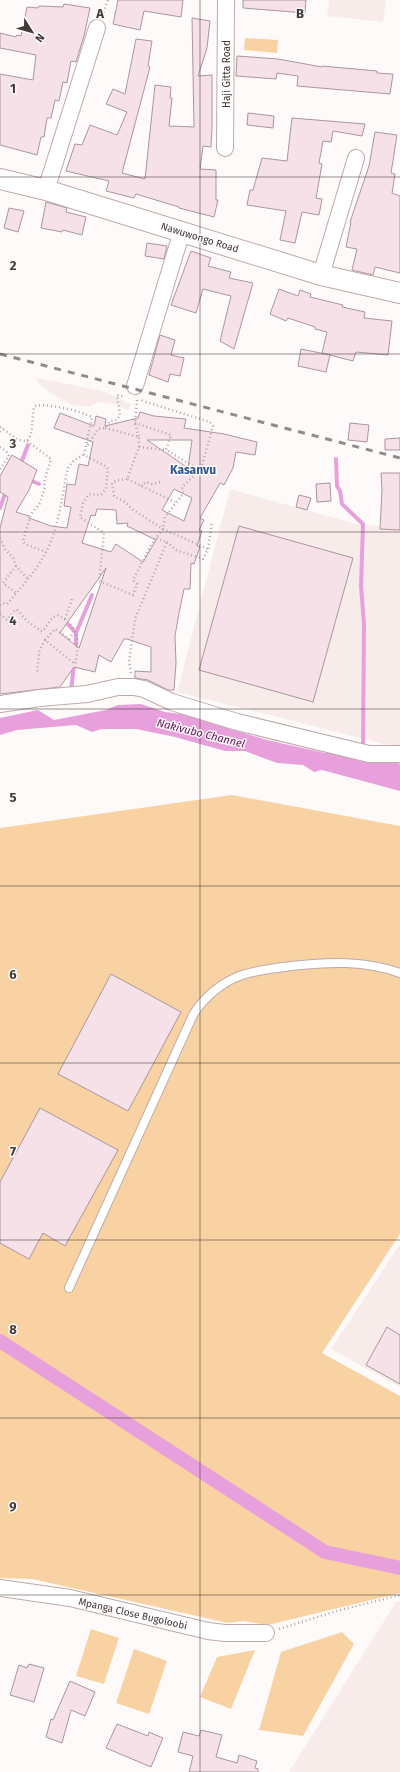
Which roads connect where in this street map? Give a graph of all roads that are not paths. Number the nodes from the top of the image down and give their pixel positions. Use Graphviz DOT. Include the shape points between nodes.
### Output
graph roads {
  1 [pos="226,0"];
  2 [pos="97,28"];
  3 [pos="225,148"];
  4 [pos="356,158"];
  5 [pos="0,179"];
  6 [pos="46,190"];
  7 [pos="182,231"];
  8 [pos="320,275"];
  9 [pos="400,293"];
  10 [pos="136,393"];
  11 [pos="0,704"];
  12 [pos="400,754"];
  13 [pos="400,973"];
  14 [pos="69,1288"];
  15 [pos="0,1588"];
  16 [pos="266,1633"];
  1 -- 3 [label="street, Haji Gitta Road"];
  2 -- 6 [label="street"];
  4 -- 8 [label="street"];
  5 -- 6 [label="street, Nawuwongo Road"];
  6 -- 7 [label="street, Nawuwongo Road"];
  7 -- 8 [label="street, Nawuwongo Road"];
  7 -- 10 [label="street"];
  8 -- 9 [label="street, Nawuwongo Road"];
  11 -- 12 [label="street" via="87,694 118,687 134,687 237,722 368,754"];
  13 -- 14 [label="lane" via="363,963 323,962 273,968 242,975 215,990 202,1001 193,1015"];
  15 -- 16 [label="street, Mpanga Close Bugoloobi" via="70,1598 208,1631"];
}
